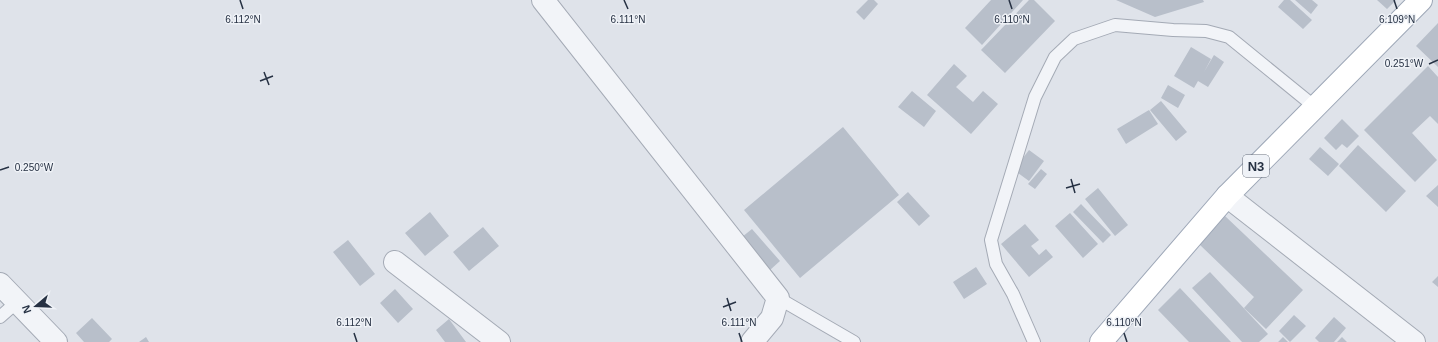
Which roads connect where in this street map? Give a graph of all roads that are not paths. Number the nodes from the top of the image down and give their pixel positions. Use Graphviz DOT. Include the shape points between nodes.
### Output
graph roads {
  1 [pos="544,0"];
  2 [pos="1421,0"];
  3 [pos="1315,106"];
  4 [pos="1227,196"];
  5 [pos="395,262"];
  6 [pos="0,284"];
  7 [pos="778,298"];
  8 [pos="17,302"];
  9 [pos="0,317"];
  10 [pos="56,342"];
  11 [pos="499,342"];
  12 [pos="752,342"];
  13 [pos="854,342"];
  14 [pos="1034,342"];
  15 [pos="1101,342"];
  16 [pos="1414,342"];
  1 -- 7 [label="street"];
  2 -- 3 [label="main road, N3"];
  3 -- 4 [label="main road, N3"];
  3 -- 14 [label="lane" via="1229,37 1206,31 1115,24 1074,39 1055,57 1035,97 991,240 996,264"];
  4 -- 15 [label="main road, N3"];
  4 -- 16 [label="street"];
  5 -- 11 [label="street"];
  6 -- 8 [label="street"];
  7 -- 12 [label="street" via="772,318"];
  7 -- 13 [label="lane"];
  8 -- 9 [label="lane"];
  8 -- 10 [label="street"];
}
